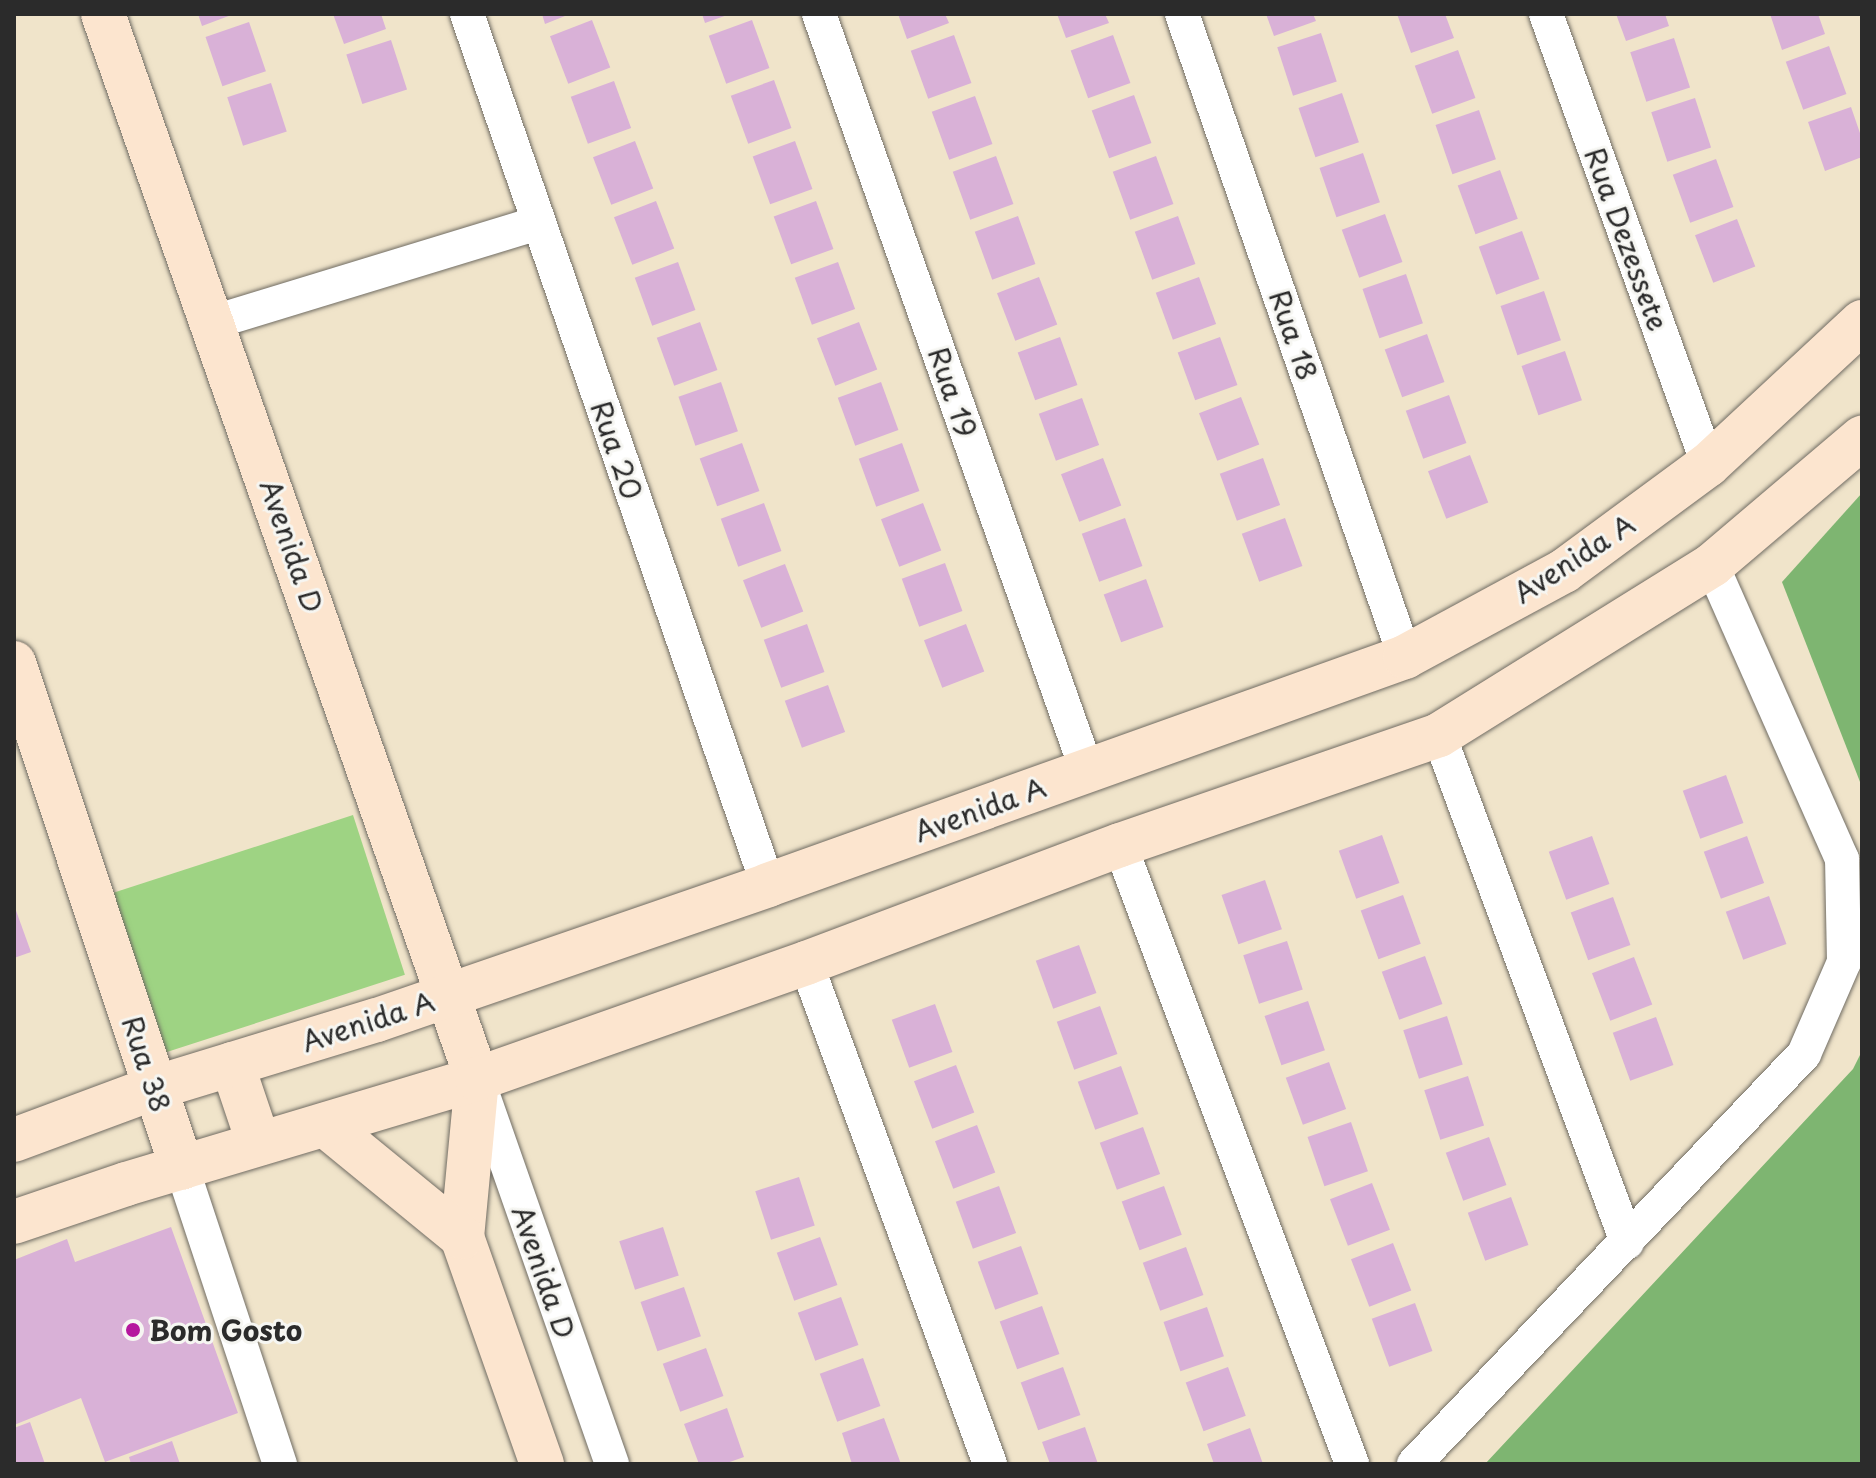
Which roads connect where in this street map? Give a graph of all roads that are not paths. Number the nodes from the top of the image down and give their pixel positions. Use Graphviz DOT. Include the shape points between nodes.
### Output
graph roads {
  1 [pos="103,14"];
  2 [pos="467,14"];
  3 [pos="819,14"];
  4 [pos="1182,14"];
  5 [pos="1546,14"];
  6 [pos="538,223"];
  7 [pos="214,322"];
  8 [pos="1862,322"];
  9 [pos="1862,438"];
  10 [pos="1708,465"];
  11 [pos="1712,565"];
  12 [pos="1405,657"];
  13 [pos="14,663"];
  14 [pos="1439,735"];
  15 [pos="1087,771"];
  16 [pos="1120,845"];
  17 [pos="768,885"];
  18 [pos="806,963"];
  19 [pos="447,995"];
  20 [pos="232,1064"];
  21 [pos="477,1079"];
  22 [pos="154,1088"];
  23 [pos="325,1125"];
  24 [pos="14,1140"];
  25 [pos="259,1144"];
  26 [pos="182,1168"];
  27 [pos="14,1222"];
  28 [pos="462,1237"];
  29 [pos="1627,1242"];
  30 [pos="280,1464"];
  31 [pos="542,1464"];
  32 [pos="612,1464"];
  33 [pos="990,1464"];
  34 [pos="1352,1464"];
  35 [pos="1414,1464"];
  1 -- 7 [label="street, Avenida D"];
  2 -- 6 [label="street, Rua 20"];
  3 -- 15 [label="street, Rua 19"];
  4 -- 12 [label="street, Rua 18"];
  5 -- 10 [label="street, Rua Dezessete"];
  6 -- 7 [label="street"];
  6 -- 17 [label="street, Rua 20"];
  7 -- 19 [label="street, Avenida D"];
  8 -- 10 [label="street, Avenida A"];
  9 -- 11 [label="street"];
  10 -- 12 [label="street, Avenida A" via="1564,571"];
  11 -- 14 [label="street"];
  11 -- 29 [label="street" via="1842,859 1844,962 1804,1054"];
  12 -- 15 [label="street, Avenida A"];
  13 -- 22 [label="street, Rua 38"];
  14 -- 16 [label="street"];
  14 -- 29 [label="street"];
  15 -- 17 [label="street, Avenida A"];
  16 -- 18 [label="street"];
  16 -- 34 [label="street"];
  17 -- 19 [label="street, Avenida A"];
  18 -- 21 [label="street"];
  18 -- 33 [label="street"];
  19 -- 20 [label="street, Avenida A"];
  19 -- 21 [label="street, Avenida D"];
  20 -- 22 [label="street, Avenida A"];
  20 -- 25 [label="street"];
  21 -- 23 [label="street"];
  21 -- 28 [label="street, Avenida D"];
  21 -- 32 [label="street, Avenida D"];
  22 -- 24 [label="street, Avenida A"];
  22 -- 26 [label="street, Rua 38"];
  23 -- 25 [label="street"];
  23 -- 28 [label="street"];
  25 -- 26 [label="street"];
  26 -- 27 [label="street"];
  26 -- 30 [label="street, Rua 38"];
  28 -- 31 [label="street, Avenida D"];
  29 -- 35 [label="street"];
}
